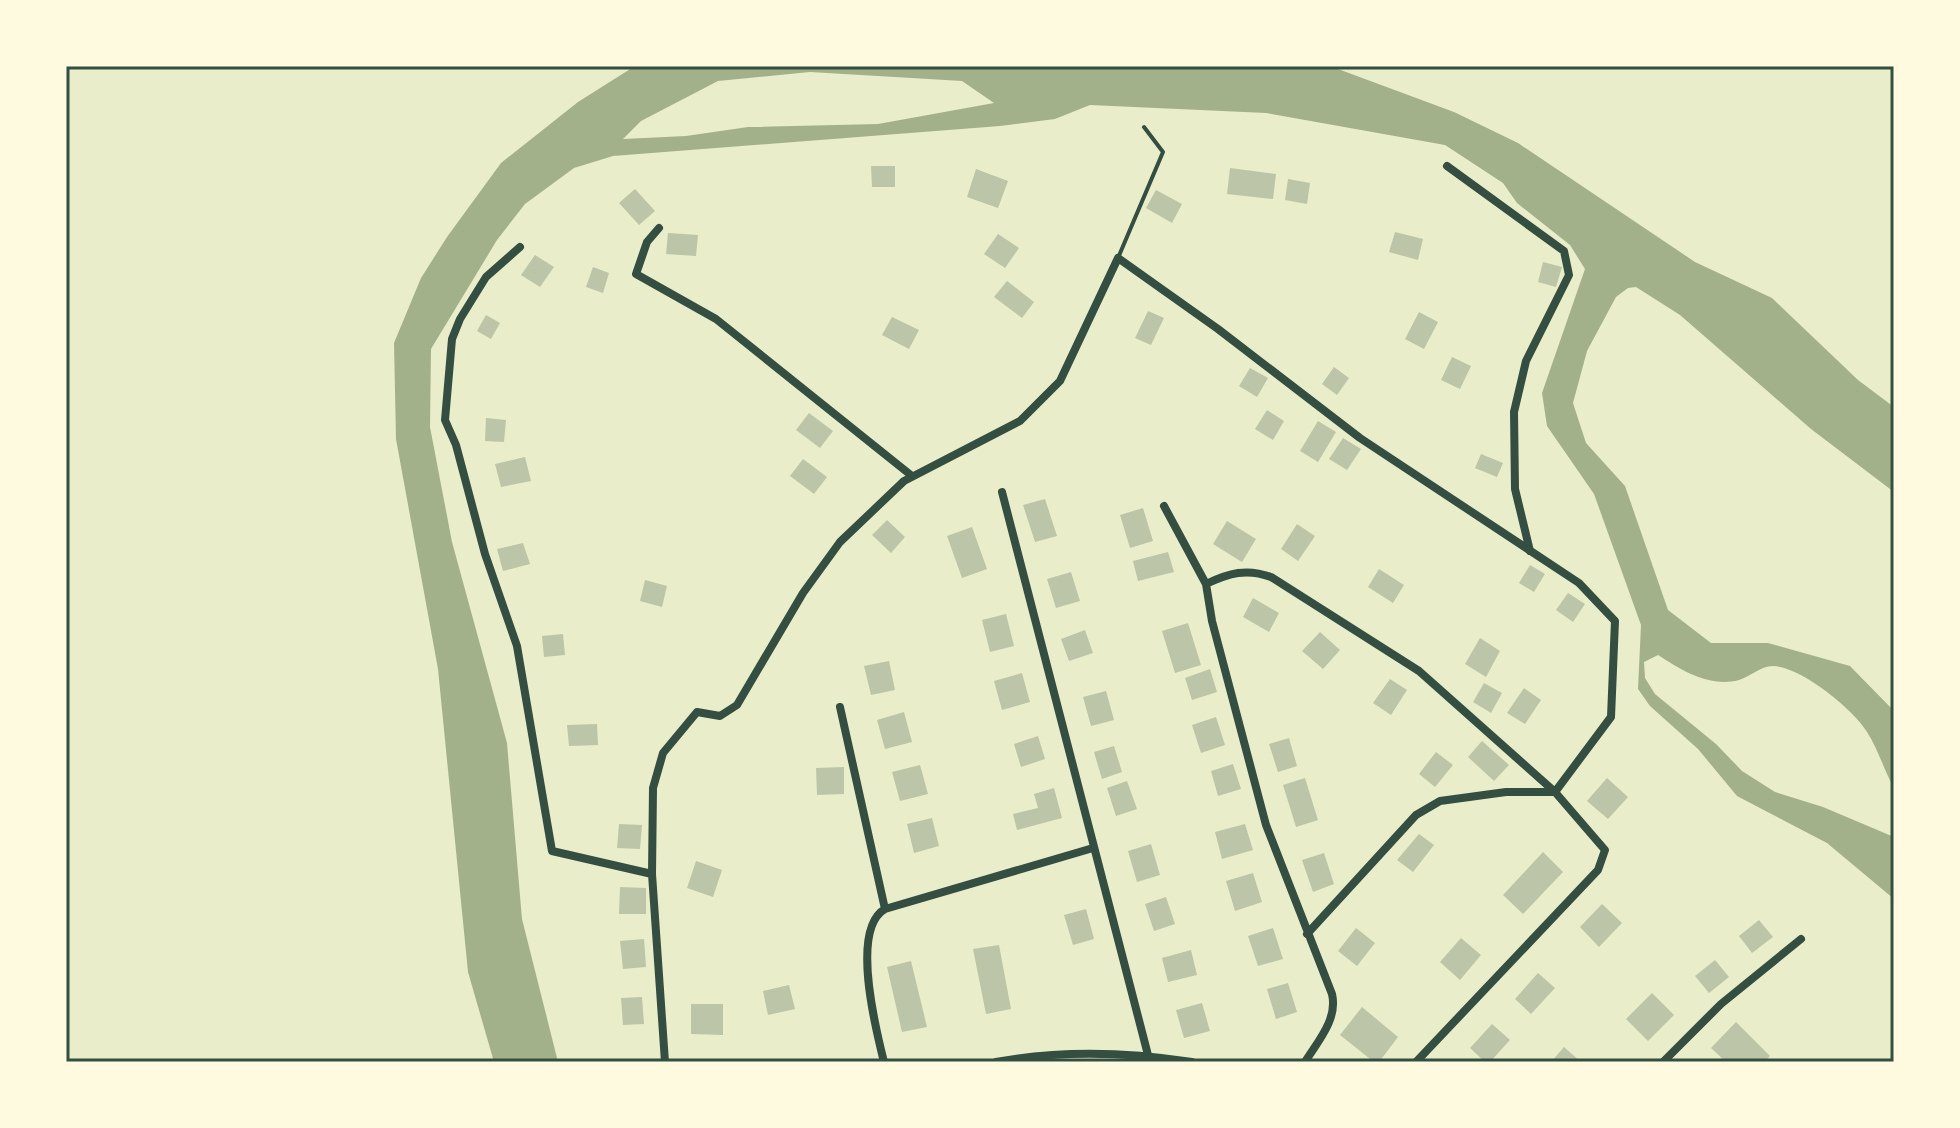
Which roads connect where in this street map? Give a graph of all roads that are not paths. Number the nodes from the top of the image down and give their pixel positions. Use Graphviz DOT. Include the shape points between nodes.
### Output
graph roads {
  1 [pos="1144,127"];
  2 [pos="1447,166"];
  3 [pos="659,228"];
  4 [pos="520,247"];
  5 [pos="1118,258"];
  6 [pos="912,476"];
  7 [pos="1002,492"];
  8 [pos="1164,506"];
  9 [pos="1530,552"];
  10 [pos="1206,584"];
  11 [pos="840,707"];
  12 [pos="1555,792"];
  13 [pos="1093,848"];
  14 [pos="652,874"];
  15 [pos="885,909"];
  16 [pos="1307,934"];
  17 [pos="1801,939"];
  18 [pos="1148,1055"];
  19 [pos="665,1062"];
  20 [pos="884,1062"];
  21 [pos="996,1062"];
  22 [pos="1192,1062"];
  23 [pos="1305,1062"];
  24 [pos="1416,1062"];
  25 [pos="1663,1062"];
  1 -- 5 [label="lane" via="1163,152"];
  2 -- 9 [label="street" via="1564,251 1569,275 1526,361 1514,412 1515,489"];
  3 -- 6 [label="street" via="647,242 636,274 716,319"];
  4 -- 14 [label="street" via="486,277 460,319 452,339 445,420 517,646 552,851"];
  5 -- 6 [label="street" via="1060,381 1020,421"];
  5 -- 9 [label="street" via="1360,438"];
  6 -- 14 [label="street" via="840,542 803,593 737,705 720,716 697,712 663,753 653,788"];
  7 -- 13 [label="street"];
  8 -- 10 [label="street"];
  9 -- 12 [label="street" via="1579,583 1615,621 1611,717"];
  10 -- 12 [label="street" via="1227,574 1253,571 1271,577 1419,671"];
  10 -- 16 [label="street" via="1266,825"];
  11 -- 15 [label="street"];
  12 -- 16 [label="street" via="1440,801 1416,815"];
  12 -- 24 [label="street" via="1605,850 1598,870"];
  13 -- 15 [label="street"];
  13 -- 18 [label="street"];
  14 -- 19 [label="street"];
  15 -- 20 [label="street" via="876,914 868,935 871,1013"];
  16 -- 23 [label="street" via="1334,1005"];
  17 -- 25 [label="street" via="1721,1004"];
  18 -- 21 [label="street"];
  18 -- 22 [label="street"];
}
